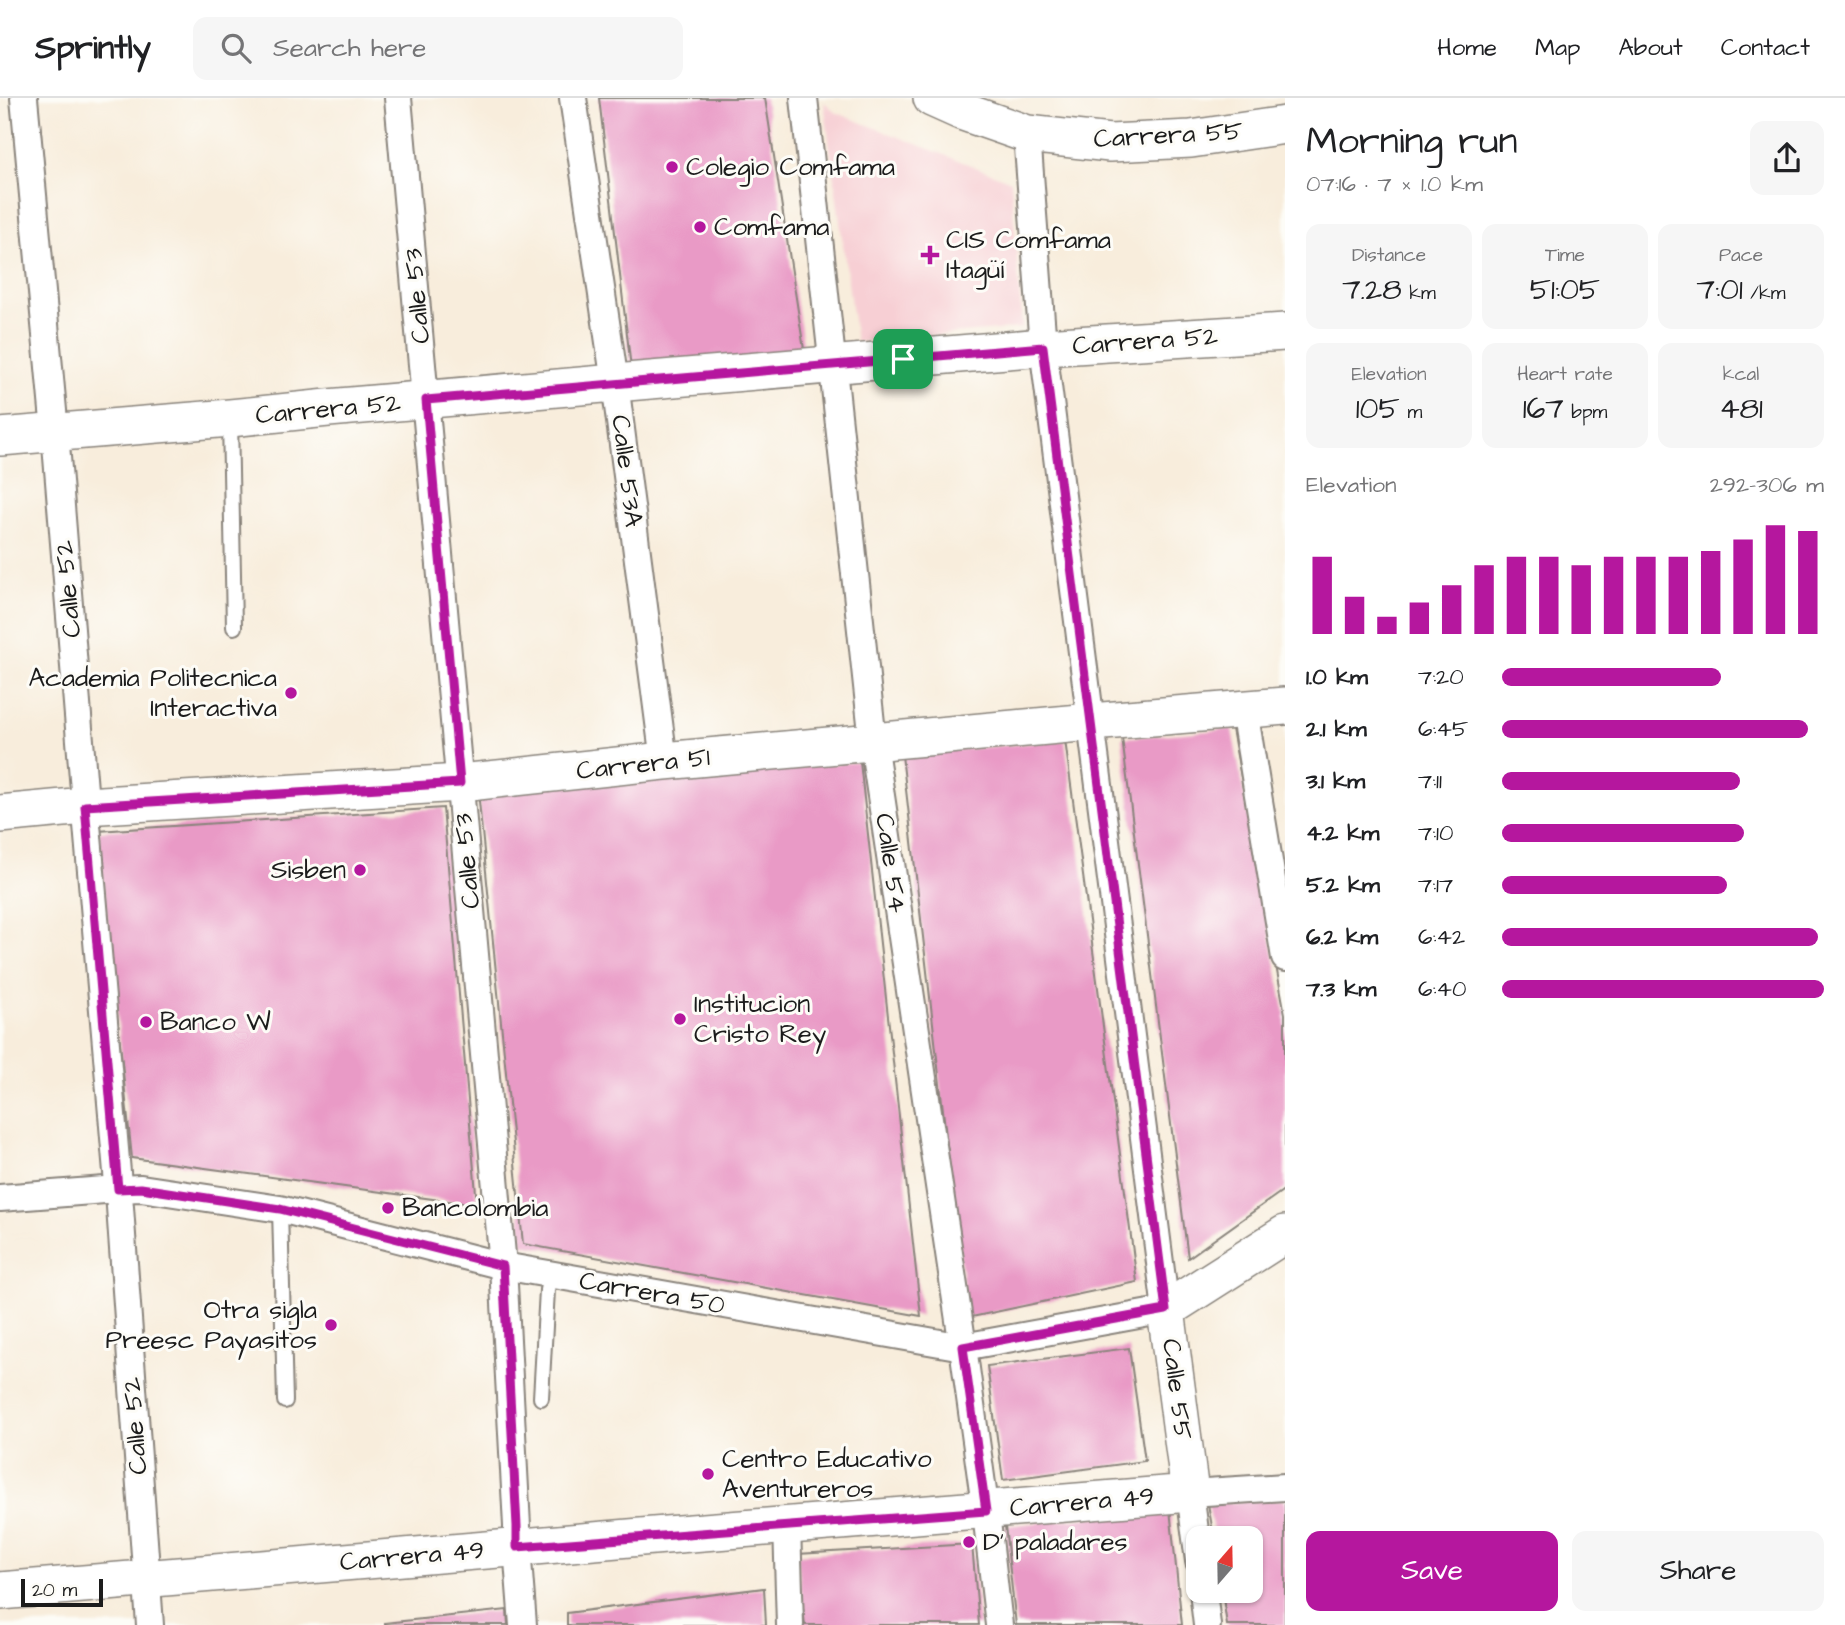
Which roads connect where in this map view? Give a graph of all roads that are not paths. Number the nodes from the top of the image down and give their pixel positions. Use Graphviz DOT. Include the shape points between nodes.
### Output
graph roads {
  1 [pos="24,98"];
  2 [pos="398,98"];
  3 [pos="572,98"];
  4 [pos="804,98"];
  5 [pos="932,98"];
  6 [pos="1285,125"];
  7 [pos="1027,134"];
  8 [pos="1285,332"];
  9 [pos="1043,347"];
  10 [pos="833,365"];
  11 [pos="615,383"];
  12 [pos="426,400"];
  13 [pos="230,418"];
  14 [pos="55,432"];
  15 [pos="0,437"];
  16 [pos="234,627"];
  17 [pos="1285,706"];
  18 [pos="1244,710"];
  19 [pos="1091,722"];
  20 [pos="873,742"];
  21 [pos="664,761"];
  22 [pos="460,783"];
  23 [pos="85,806"];
  24 [pos="0,814"];
  25 [pos="1285,958"];
  26 [pos="118,1189"];
  27 [pos="0,1198"];
  28 [pos="280,1209"];
  29 [pos="1285,1234"];
  30 [pos="503,1266"];
  31 [pos="550,1275"];
  32 [pos="1166,1310"];
  33 [pos="963,1347"];
  34 [pos="541,1398"];
  35 [pos="285,1401"];
  36 [pos="1285,1487"];
  37 [pos="1190,1493"];
  38 [pos="986,1511"];
  39 [pos="787,1525"];
  40 [pos="1194,1526"];
  41 [pos="517,1547"];
  42 [pos="146,1579"];
  43 [pos="0,1591"];
  44 [pos="1204,1603"];
  45 [pos="150,1625"];
  46 [pos="523,1625"];
  47 [pos="790,1625"];
  48 [pos="999,1625"];
  49 [pos="1207,1625"];
  1 -- 14 [label="street, Calle 52"];
  2 -- 12 [label="street, Calle 53"];
  3 -- 11 [label="street, Calle 53A"];
  4 -- 10 [label="street, Calle 54"];
  5 -- 7 [label="main road, Carrera 55"];
  6 -- 7 [label="main road, Carrera 55" via="1191,139 1110,143"];
  7 -- 9 [label="street, Calle 55"];
  8 -- 9 [label="main road, Carrera 52"];
  9 -- 10 [label="main road, Carrera 52"];
  9 -- 19 [label="street, Calle 55"];
  10 -- 11 [label="main road, Carrera 52"];
  10 -- 20 [label="street, Calle 54"];
  11 -- 12 [label="main road, Carrera 52"];
  11 -- 21 [label="street, Calle 53A"];
  12 -- 13 [label="main road, Carrera 52"];
  12 -- 22 [label="street, Calle 53"];
  13 -- 14 [label="main road, Carrera 52"];
  13 -- 16 [label="lane"];
  14 -- 15 [label="main road, Carrera 52"];
  14 -- 23 [label="street, Calle 52"];
  17 -- 18 [label="main road, Carrera 51"];
  18 -- 19 [label="main road, Carrera 51"];
  18 -- 25 [label="street"];
  19 -- 20 [label="main road, Carrera 51"];
  19 -- 32 [label="street, Calle 55"];
  20 -- 21 [label="main road, Carrera 51"];
  20 -- 33 [label="street, Calle 54"];
  21 -- 22 [label="main road, Carrera 51"];
  22 -- 23 [label="main road, Carrera 51"];
  22 -- 30 [label="street, Calle 53"];
  23 -- 24 [label="main road, Carrera 51"];
  23 -- 26 [label="street, Calle 52"];
  26 -- 27 [label="street, Carrera 50"];
  26 -- 28 [label="street, Carrera 50" via="141,1188"];
  26 -- 42 [label="street, Calle 52"];
  28 -- 30 [label="street, Carrera 50"];
  28 -- 35 [label="lane"];
  29 -- 32 [label="main road, Carrera 50"];
  30 -- 31 [label="street, Carrera 50"];
  30 -- 41 [label="street, Calle 53"];
  31 -- 33 [label="street, Carrera 50"];
  31 -- 34 [label="lane"];
  32 -- 33 [label="street, Carrera 50"];
  32 -- 37 [label="main road, Calle 55"];
  33 -- 38 [label="street, Calle 54"];
  36 -- 37 [label="street, Carrera 49"];
  37 -- 38 [label="main road, Carrera 49"];
  37 -- 40 [label="street, Calle 55"];
  38 -- 39 [label="main road, Carrera 49"];
  38 -- 48 [label="street, Calle 54"];
  39 -- 41 [label="main road, Carrera 49"];
  39 -- 47 [label="street"];
  41 -- 42 [label="main road, Carrera 49"];
  41 -- 46 [label="street, Calle 53"];
  42 -- 43 [label="main road, Carrera 49"];
  42 -- 45 [label="street, Calle 52"];
  44 -- 49 [label="street"];
}
